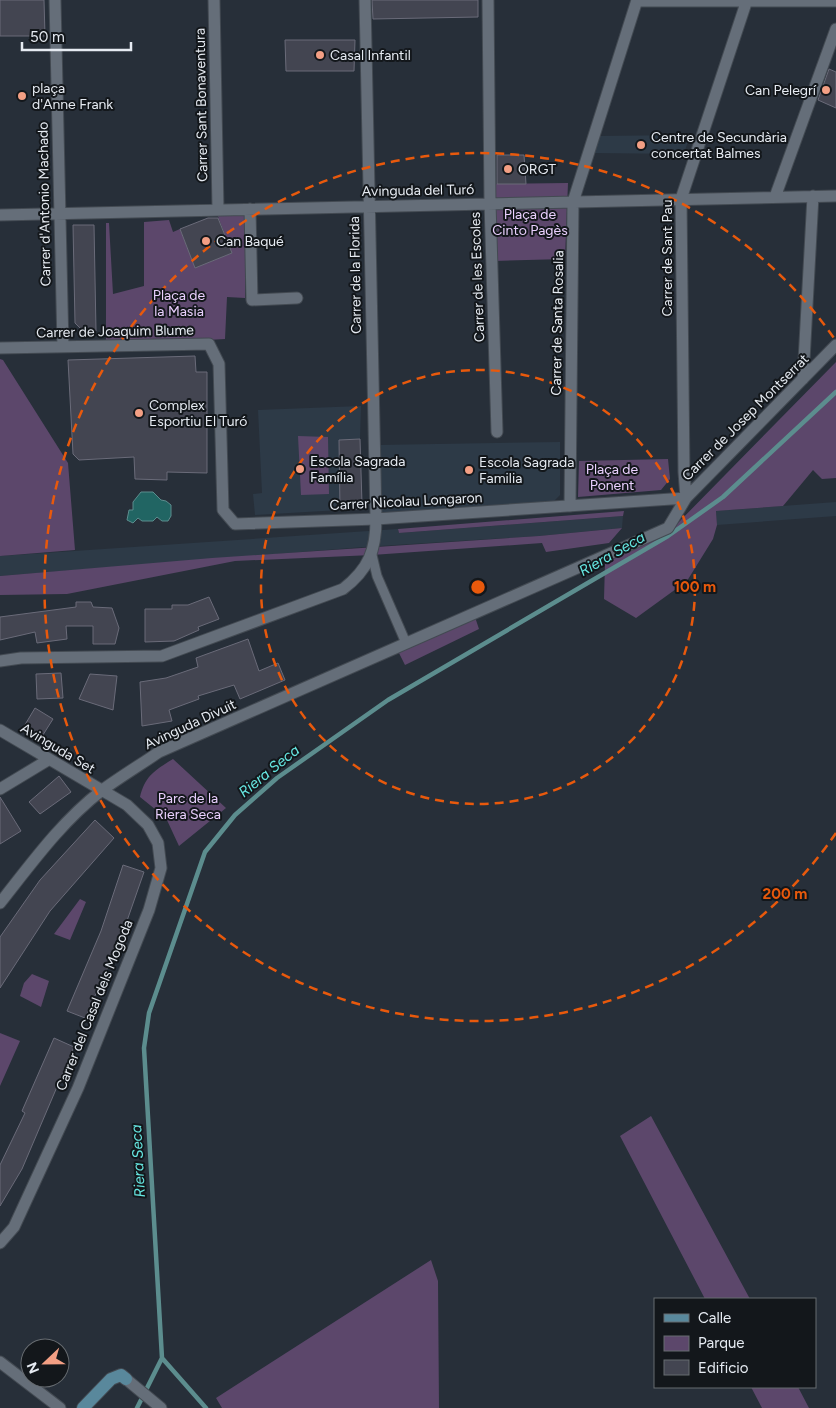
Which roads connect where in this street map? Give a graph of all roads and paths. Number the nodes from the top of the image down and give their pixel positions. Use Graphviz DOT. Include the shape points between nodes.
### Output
graph roads {
  1 [pos="56,0"];
  2 [pos="214,0"];
  3 [pos="365,0"];
  4 [pos="488,0"];
  5 [pos="637,0"];
  6 [pos="747,0"];
  7 [pos="836,1"];
  8 [pos="836,29"];
  9 [pos="813,196"];
  10 [pos="836,196"];
  11 [pos="775,197"];
  12 [pos="681,199"];
  13 [pos="573,202"];
  14 [pos="490,204"];
  15 [pos="369,206"];
  16 [pos="218,209"];
  17 [pos="250,209"];
  18 [pos="59,214"];
  19 [pos="0,215"];
  20 [pos="297,298"];
  21 [pos="836,345"];
  22 [pos="63,347"];
  23 [pos="0,348"];
  24 [pos="803,380"];
  25 [pos="497,432"];
  26 [pos="686,498"];
  27 [pos="570,506"];
  28 [pos="223,510"];
  29 [pos="376,519"];
  30 [pos="372,555"];
  31 [pos="406,643"];
  32 [pos="0,661"];
  33 [pos="0,730"];
  34 [pos="48,760"];
  35 [pos="0,788"];
  36 [pos="101,791"];
  37 [pos="0,903"];
  38 [pos="0,1243"];
  39 [pos="0,1362"];
  40 [pos="126,1379"];
  41 [pos="60,1408"];
  42 [pos="83,1408"];
  43 [pos="161,1408"];
  1 -- 18 [label="street, Carrer d'Antonio Machado"];
  2 -- 16 [label="street, Carrer Sant Bonaventura"];
  3 -- 15 [label="street, Carrer de la Florida"];
  4 -- 14 [label="street, Carrer de les Escoles"];
  5 -- 6 [label="street"];
  5 -- 13 [label="street, Carrer de Santa Rosalia"];
  6 -- 7 [label="street"];
  6 -- 12 [label="street, Carrer de Sant Pau"];
  8 -- 11 [label="street"];
  9 -- 10 [label="street, Avinguda del Turó"];
  9 -- 11 [label="street, Avinguda del Turó"];
  9 -- 24 [label="street"];
  11 -- 12 [label="street, Avinguda del Turó"];
  12 -- 13 [label="street, Avinguda del Turó"];
  12 -- 26 [label="street, Carrer de Sant Pau"];
  13 -- 14 [label="street, Avinguda del Turó"];
  13 -- 27 [label="street, Carrer de Santa Rosalia"];
  14 -- 15 [label="street, Avinguda del Turó"];
  14 -- 25 [label="street, Carrer de les Escoles"];
  15 -- 17 [label="street, Avinguda del Turó"];
  15 -- 29 [label="street, Carrer de la Florida"];
  16 -- 17 [label="street, Avinguda del Turó"];
  16 -- 18 [label="street, Avinguda del Turó"];
  17 -- 20 [label="street" via="252,300"];
  18 -- 19 [label="street, Avinguda del Turó"];
  18 -- 22 [label="street, Carrer d'Antonio Machado"];
  21 -- 24 [label="street, Carrer de Josep Montserrat"];
  22 -- 23 [label="street, Carrer de Joaquim Blume"];
  22 -- 28 [label="street, Carrer de Joaquim Blume" via="209,344 219,364"];
  24 -- 26 [label="street, Carrer de Josep Montserrat"];
  26 -- 27 [label="street, Carrer Nicolau Longaron"];
  26 -- 31 [label="street, Carrer de Josep Montserrat" via="668,528"];
  27 -- 29 [label="street, Carrer Nicolau Longaron"];
  28 -- 29 [label="street, Carrer Nicolau Longaron" via="235,524"];
  29 -- 30 [label="street, Carrer de la Florida"];
  30 -- 31 [label="street" via="377,576"];
  30 -- 32 [label="street" via="355,579 343,589 162,656"];
  31 -- 36 [label="street, Avinguda Divuit" via="160,752"];
  33 -- 34 [label="street, Avinguda Set"];
  34 -- 35 [label="street"];
  34 -- 36 [label="street, Avinguda Set"];
  36 -- 37 [label="street, Avinguda Divuit" via="51,838"];
  36 -- 38 [label="street, Carrer del Casal dels Mogoda" via="126,805 148,825 158,843 161,868 149,910 78,1088 14,1227"];
  39 -- 41 [label="street"];
  40 -- 42 [label="main road" via="122,1375 111,1379"];
  40 -- 43 [label="street"];
}
